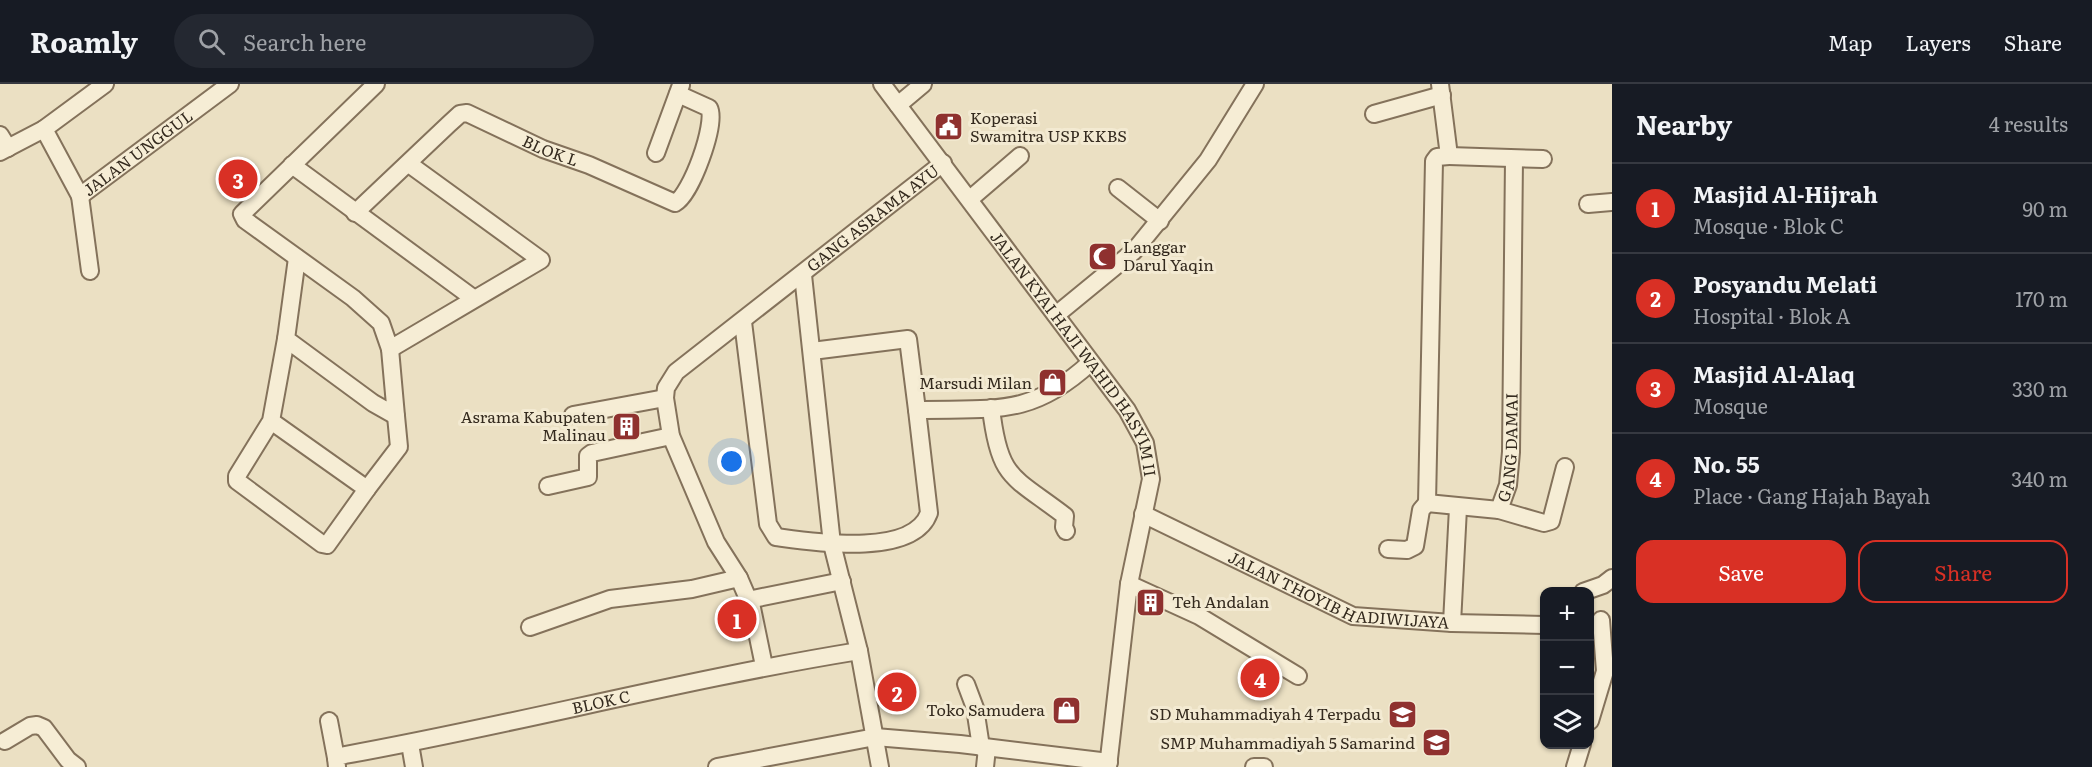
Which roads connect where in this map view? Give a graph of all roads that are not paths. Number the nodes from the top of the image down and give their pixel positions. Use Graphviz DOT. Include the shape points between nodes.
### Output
graph roads {
  1 [pos="105,84"];
  2 [pos="230,84"];
  3 [pos="376,84"];
  4 [pos="882,84"];
  5 [pos="923,84"];
  6 [pos="1249,87"];
  7 [pos="680,89"];
  8 [pos="1441,89"];
  9 [pos="898,105"];
  10 [pos="1374,114"];
  11 [pos="44,129"];
  12 [pos="3,145"];
  13 [pos="656,153"];
  14 [pos="1020,156"];
  15 [pos="1449,156"];
  16 [pos="1514,159"];
  17 [pos="1542,159"];
  18 [pos="943,163"];
  19 [pos="409,164"];
  20 [pos="292,165"];
  21 [pos="1118,188"];
  22 [pos="80,196"];
  23 [pos="970,199"];
  24 [pos="1612,202"];
  25 [pos="1588,204"];
  26 [pos="355,213"];
  27 [pos="1160,221"];
  28 [pos="297,258"];
  29 [pos="90,271"];
  30 [pos="803,275"];
  31 [pos="473,298"];
  32 [pos="1056,315"];
  33 [pos="743,322"];
  34 [pos="286,339"];
  35 [pos="390,350"];
  36 [pos="812,351"];
  37 [pos="1090,363"];
  38 [pos="664,398"];
  39 [pos="991,408"];
  40 [pos="917,410"];
  41 [pos="573,414"];
  42 [pos="396,416"];
  43 [pos="271,421"];
  44 [pos="671,436"];
  45 [pos="1565,467"];
  46 [pos="548,486"];
  47 [pos="367,489"];
  48 [pos="1427,503"];
  49 [pos="1458,508"];
  50 [pos="1499,510"];
  51 [pos="1143,514"];
  52 [pos="1066,531"];
  53 [pos="832,544"];
  54 [pos="1388,549"];
  55 [pos="739,578"];
  56 [pos="1612,578"];
  57 [pos="842,581"];
  58 [pos="1129,584"];
  59 [pos="1594,588"];
  60 [pos="748,600"];
  61 [pos="1601,620"];
  62 [pos="1452,623"];
  63 [pos="1540,625"];
  64 [pos="530,627"];
  65 [pos="859,651"];
  66 [pos="764,666"];
  67 [pos="1298,676"];
  68 [pos="966,684"];
  69 [pos="1594,707"];
  70 [pos="329,721"];
  71 [pos="875,737"];
  72 [pos="2,740"];
  73 [pos="410,744"];
  74 [pos="984,747"];
  75 [pos="1580,749"];
  76 [pos="340,760"];
  77 [pos="1109,765"];
  78 [pos="77,767"];
  79 [pos="414,767"];
  80 [pos="717,767"];
  81 [pos="880,767"];
  82 [pos="985,767"];
  83 [pos="1254,767"];
  84 [pos="1264,767"];
  85 [pos="1575,767"];
  1 -- 11 [label="street"];
  2 -- 22 [label="street, JALAN UNGGUL"];
  3 -- 20 [label="street"];
  4 -- 9 [label="street, JALAN KYAI HAJI WAHID HASYIM II"];
  5 -- 9 [label="street"];
  6 -- 27 [label="street" via="1236,118"];
  7 -- 13 [label="street"];
  7 -- 19 [label="street, BLOK L" via="709,108 712,115 693,177 675,203 543,149 475,116 455,119"];
  8 -- 10 [label="street"];
  8 -- 15 [label="street"];
  9 -- 18 [label="street, JALAN KYAI HAJI WAHID HASYIM II"];
  11 -- 12 [label="street"];
  11 -- 22 [label="street, JALAN UNGGUL"];
  14 -- 23 [label="street"];
  15 -- 16 [label="street"];
  15 -- 48 [label="street" via="1434,161"];
  16 -- 17 [label="street"];
  16 -- 50 [label="street, GANG DAMAI" via="1511,452 1508,485"];
  18 -- 23 [label="street, JALAN KYAI HAJI WAHID HASYIM II"];
  18 -- 30 [label="street, GANG ASRAMA AYU"];
  19 -- 26 [label="street"];
  19 -- 31 [label="street" via="541,260"];
  20 -- 26 [label="street"];
  20 -- 28 [label="street" via="242,214"];
  21 -- 27 [label="street"];
  22 -- 29 [label="street"];
  23 -- 32 [label="street, JALAN KYAI HAJI WAHID HASYIM II"];
  24 -- 25 [label="street"];
  26 -- 31 [label="street"];
  27 -- 32 [label="street" via="1125,260"];
  28 -- 34 [label="street"];
  28 -- 35 [label="street" via="381,323"];
  30 -- 33 [label="street, GANG ASRAMA AYU"];
  30 -- 36 [label="street"];
  31 -- 35 [label="street"];
  32 -- 37 [label="street, JALAN KYAI HAJI WAHID HASYIM II"];
  33 -- 38 [label="street, GANG ASRAMA AYU" via="676,372"];
  33 -- 53 [label="street" via="770,530 776,537"];
  34 -- 42 [label="street" via="373,404"];
  34 -- 43 [label="street"];
  35 -- 42 [label="street"];
  36 -- 40 [label="street" via="908,339"];
  36 -- 53 [label="street"];
  37 -- 39 [label="street" via="1035,402"];
  37 -- 51 [label="street, JALAN KYAI HAJI WAHID HASYIM II" via="1145,442 1151,479"];
  38 -- 41 [label="street"];
  38 -- 44 [label="street"];
  39 -- 40 [label="street"];
  39 -- 52 [label="street" via="997,448 1013,477 1065,516"];
  40 -- 53 [label="street" via="929,501 926,522 919,530 897,539"];
  42 -- 47 [label="street" via="399,447"];
  43 -- 47 [label="street"];
  43 -- 47 [label="street" via="237,481 322,544 331,543"];
  44 -- 46 [label="street" via="592,453 588,456 588,477"];
  44 -- 55 [label="street" via="716,542"];
  45 -- 50 [label="street" via="1551,521 1544,523"];
  48 -- 49 [label="street, GANG DAMAI"];
  48 -- 54 [label="street" via="1421,510 1415,546 1407,550"];
  49 -- 50 [label="street, GANG DAMAI"];
  49 -- 62 [label="street"];
  51 -- 58 [label="street, JALAN KYAI HAJI WAHID HASYIM II"];
  51 -- 62 [label="street, JALAN THOYIB HADIWIJAYA" via="1342,613"];
  53 -- 57 [label="street"];
  55 -- 60 [label="street"];
  55 -- 64 [label="street" via="692,589 610,599"];
  56 -- 59 [label="street"];
  57 -- 60 [label="street"];
  57 -- 65 [label="street"];
  58 -- 67 [label="street" via="1199,616"];
  58 -- 77 [label="street, JALAN KYAI HAJI WAHID HASYIM II"];
  60 -- 66 [label="street"];
  61 -- 69 [label="street" via="1605,670"];
  62 -- 63 [label="street, JALAN THOYIB HADIWIJAYA"];
  65 -- 66 [label="street, BLOK C"];
  65 -- 71 [label="street"];
  66 -- 73 [label="street, BLOK C"];
  68 -- 74 [label="street"];
  70 -- 76 [label="street"];
  71 -- 74 [label="street"];
  71 -- 80 [label="street"];
  71 -- 81 [label="street"];
  72 -- 78 [label="street" via="37,725"];
  73 -- 76 [label="street, BLOK C"];
  73 -- 79 [label="street"];
  74 -- 77 [label="street"];
  74 -- 82 [label="street"];
  75 -- 85 [label="street"];
  83 -- 84 [label="street"];
}
